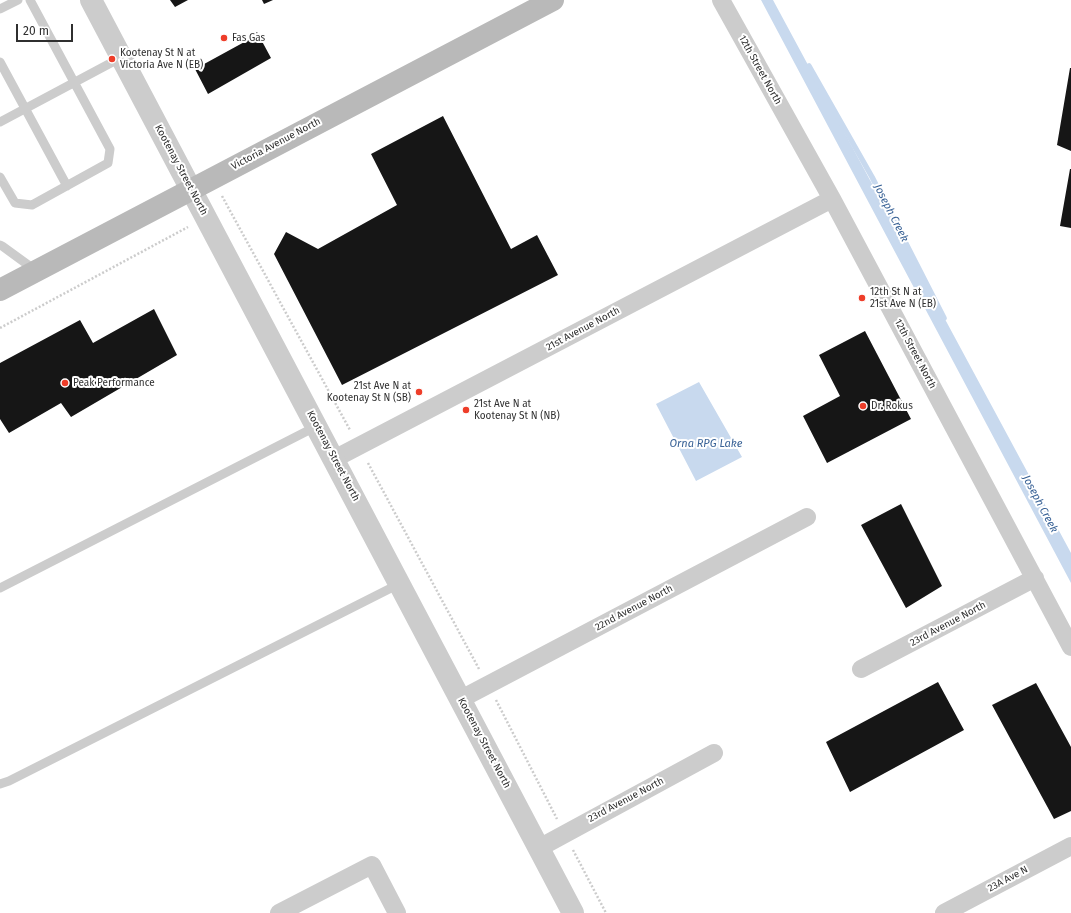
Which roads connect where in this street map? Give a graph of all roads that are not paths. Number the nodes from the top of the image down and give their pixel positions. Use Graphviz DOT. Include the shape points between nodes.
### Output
graph roads {
  1 [pos="18,0"];
  2 [pos="30,0"];
  3 [pos="91,0"];
  4 [pos="553,0"];
  5 [pos="721,0"];
  6 [pos="0,9"];
  7 [pos="122,57"];
  8 [pos="0,62"];
  9 [pos="74,82"];
  10 [pos="25,108"];
  11 [pos="0,122"];
  12 [pos="0,177"];
  13 [pos="67,186"];
  14 [pos="190,189"];
  15 [pos="832,199"];
  16 [pos="0,245"];
  17 [pos="36,271"];
  18 [pos="0,290"];
  19 [pos="317,426"];
  20 [pos="334,459"];
  21 [pos="807,518"];
  22 [pos="1035,578"];
  23 [pos="400,583"];
  24 [pos="0,588"];
  25 [pos="1071,647"];
  26 [pos="861,669"];
  27 [pos="461,698"];
  28 [pos="714,753"];
  29 [pos="0,784"];
  30 [pos="1071,846"];
  31 [pos="539,848"];
  32 [pos="279,913"];
  33 [pos="397,913"];
  34 [pos="574,913"];
  35 [pos="944,913"];
  1 -- 6 [label="lane"];
  2 -- 9 [label="lane"];
  3 -- 7 [label="street, Kootenay Street North"];
  4 -- 14 [label="main road, Victoria Avenue North"];
  5 -- 15 [label="street, 12th Street North"];
  7 -- 9 [label="lane"];
  7 -- 14 [label="street, Kootenay Street North"];
  8 -- 10 [label="lane"];
  9 -- 10 [label="lane"];
  9 -- 13 [label="lane" via="110,149 108,163"];
  10 -- 11 [label="lane"];
  10 -- 13 [label="lane"];
  12 -- 13 [label="lane" via="15,203 32,205"];
  14 -- 17 [label="main road, Victoria Avenue North"];
  14 -- 19 [label="street, Kootenay Street North"];
  15 -- 20 [label="street, 21st Avenue North"];
  15 -- 22 [label="street, 12th Street North"];
  16 -- 17 [label="lane"];
  17 -- 18 [label="main road, Victoria Avenue North"];
  19 -- 20 [label="street, Kootenay Street North"];
  19 -- 24 [label="lane"];
  20 -- 23 [label="street, Kootenay Street North"];
  21 -- 27 [label="street, 22nd Avenue North"];
  22 -- 25 [label="street, 12th Street North"];
  22 -- 26 [label="street, 23rd Avenue North"];
  23 -- 27 [label="street, Kootenay Street North"];
  23 -- 29 [label="lane"];
  27 -- 31 [label="street, Kootenay Street North"];
  28 -- 31 [label="street, 23rd Avenue North"];
  30 -- 35 [label="street, 23A Ave N"];
  31 -- 34 [label="street, Kootenay Street North"];
  32 -- 33 [label="street" via="372,865"];
}
